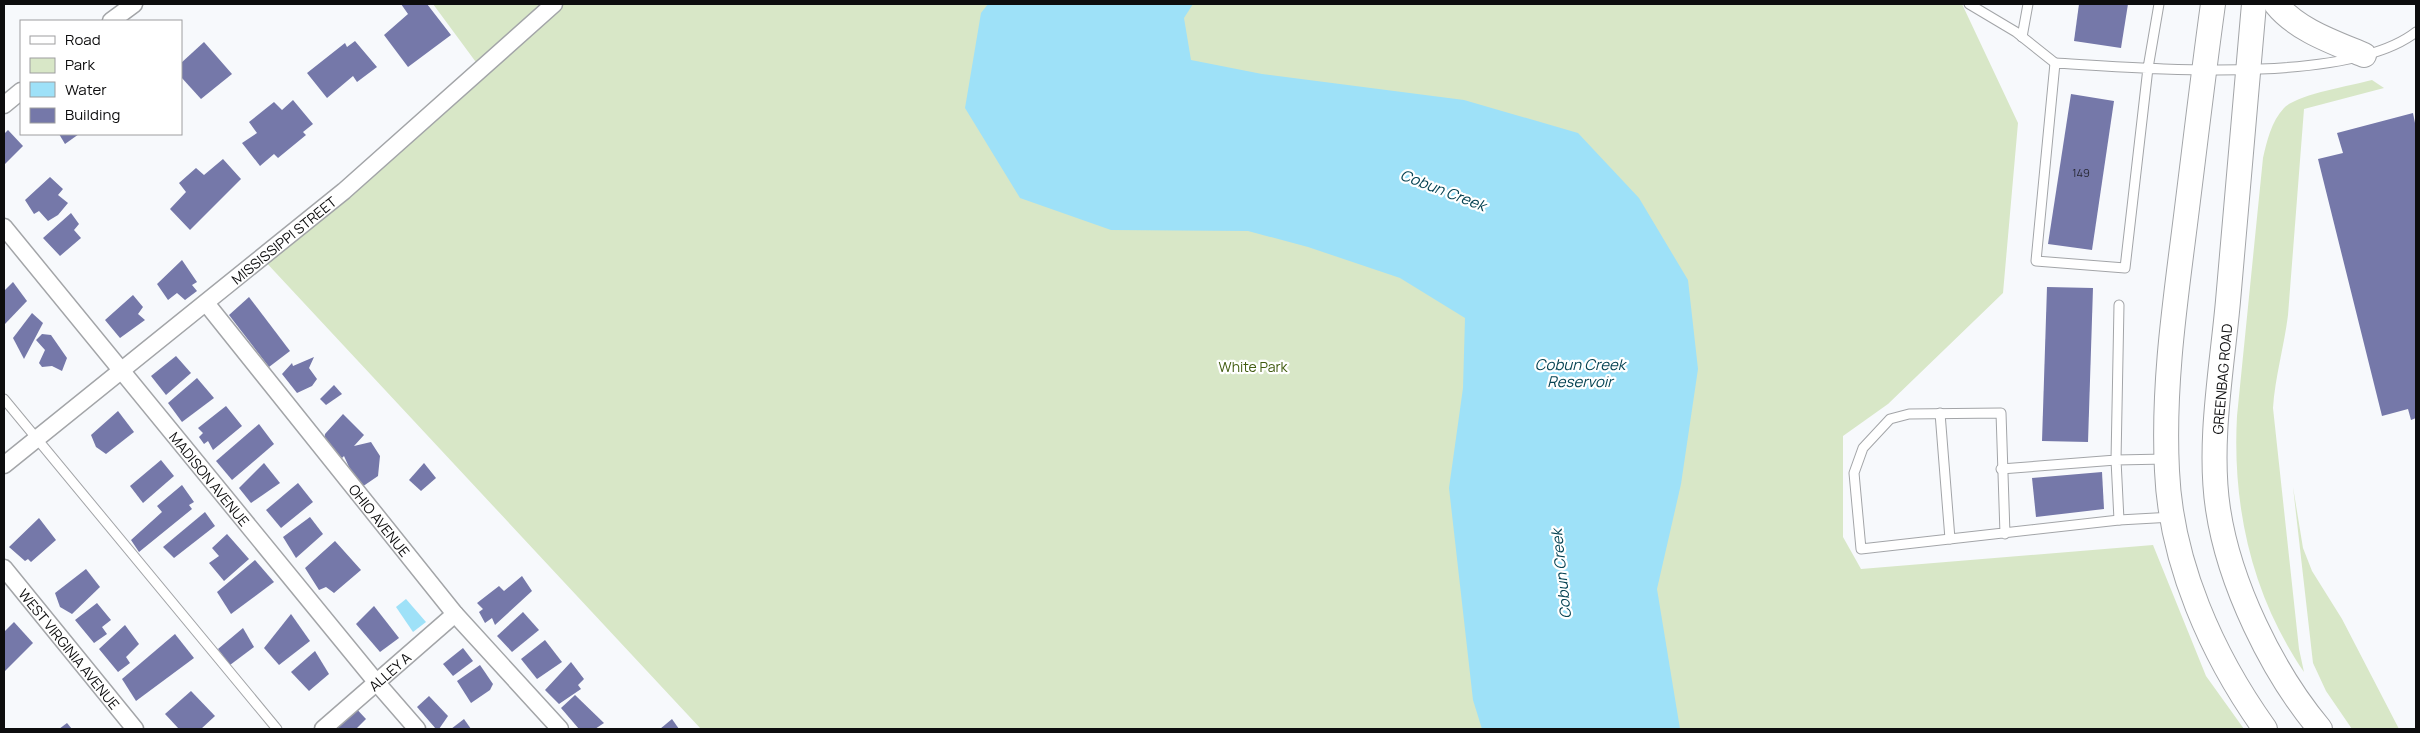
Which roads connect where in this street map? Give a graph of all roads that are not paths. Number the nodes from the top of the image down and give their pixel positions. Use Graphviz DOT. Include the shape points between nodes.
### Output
graph roads {
  1 [pos="554,4"];
  2 [pos="1969,4"];
  3 [pos="2028,4"];
  4 [pos="2159,4"];
  5 [pos="2213,4"];
  6 [pos="2254,4"];
  7 [pos="2276,4"];
  8 [pos="128,5"];
  9 [pos="113,20"];
  10 [pos="2416,32"];
  11 [pos="2022,37"];
  12 [pos="2364,56"];
  13 [pos="2055,63"];
  14 [pos="2148,68"];
  15 [pos="2204,68"];
  16 [pos="2248,69"];
  17 [pos="20,92"];
  18 [pos="4,105"];
  19 [pos="4,227"];
  20 [pos="206,303"];
  21 [pos="2119,305"];
  22 [pos="122,370"];
  23 [pos="4,399"];
  24 [pos="1940,414"];
  25 [pos="36,439"];
  26 [pos="2166,459"];
  27 [pos="2116,460"];
  28 [pos="4,465"];
  29 [pos="2001,469"];
  30 [pos="2173,517"];
  31 [pos="2119,520"];
  32 [pos="2005,534"];
  33 [pos="1950,539"];
  34 [pos="4,568"];
  35 [pos="454,614"];
  36 [pos="377,683"];
  37 [pos="135,729"];
  38 [pos="277,729"];
  39 [pos="323,729"];
  40 [pos="417,729"];
  41 [pos="560,729"];
  42 [pos="2265,729"];
  43 [pos="2320,729"];
  1 -- 20 [label="street, MISSISSIPPI STREET" via="344,190"];
  2 -- 11 [label="lane"];
  3 -- 11 [label="lane"];
  4 -- 14 [label="lane"];
  5 -- 15 [label="main road"];
  6 -- 16 [label="main road, GREENBAG ROAD"];
  7 -- 12 [label="main road" via="2286,16 2318,35"];
  8 -- 9 [label="street"];
  10 -- 12 [label="lane" via="2406,40"];
  11 -- 13 [label="lane"];
  12 -- 16 [label="lane"];
  13 -- 14 [label="lane"];
  13 -- 14 [label="lane" via="2036,260 2125,268"];
  14 -- 15 [label="lane"];
  15 -- 16 [label="lane"];
  15 -- 26 [label="main road" via="2172,331"];
  16 -- 43 [label="main road, GREENBAG ROAD" via="2217,422 2218,508 2231,568 2252,618 2300,704"];
  17 -- 18 [label="street"];
  19 -- 22 [label="street, MADISON AVENUE"];
  20 -- 22 [label="street, MISSISSIPPI STREET"];
  20 -- 35 [label="street, OHIO AVENUE"];
  21 -- 27 [label="lane"];
  22 -- 25 [label="street, MISSISSIPPI STREET"];
  22 -- 36 [label="street, MADISON AVENUE"];
  23 -- 25 [label="lane"];
  24 -- 29 [label="lane" via="2001,413"];
  24 -- 33 [label="lane"];
  24 -- 33 [label="lane" via="1909,414 1890,420 1863,448 1854,473 1861,549"];
  25 -- 28 [label="street, MISSISSIPPI STREET"];
  25 -- 38 [label="lane"];
  26 -- 27 [label="lane"];
  26 -- 30 [label="main road"];
  27 -- 29 [label="lane"];
  27 -- 31 [label="lane"];
  29 -- 32 [label="lane"];
  30 -- 31 [label="lane"];
  30 -- 42 [label="main road" via="2196,603 2224,665"];
  31 -- 32 [label="lane"];
  32 -- 33 [label="lane"];
  34 -- 37 [label="street, WEST VIRGINIA AVENUE"];
  35 -- 36 [label="street, ALLEY A"];
  35 -- 41 [label="street, OHIO AVENUE"];
  36 -- 39 [label="street, ALLEY A"];
  36 -- 40 [label="street, MADISON AVENUE"];
}
